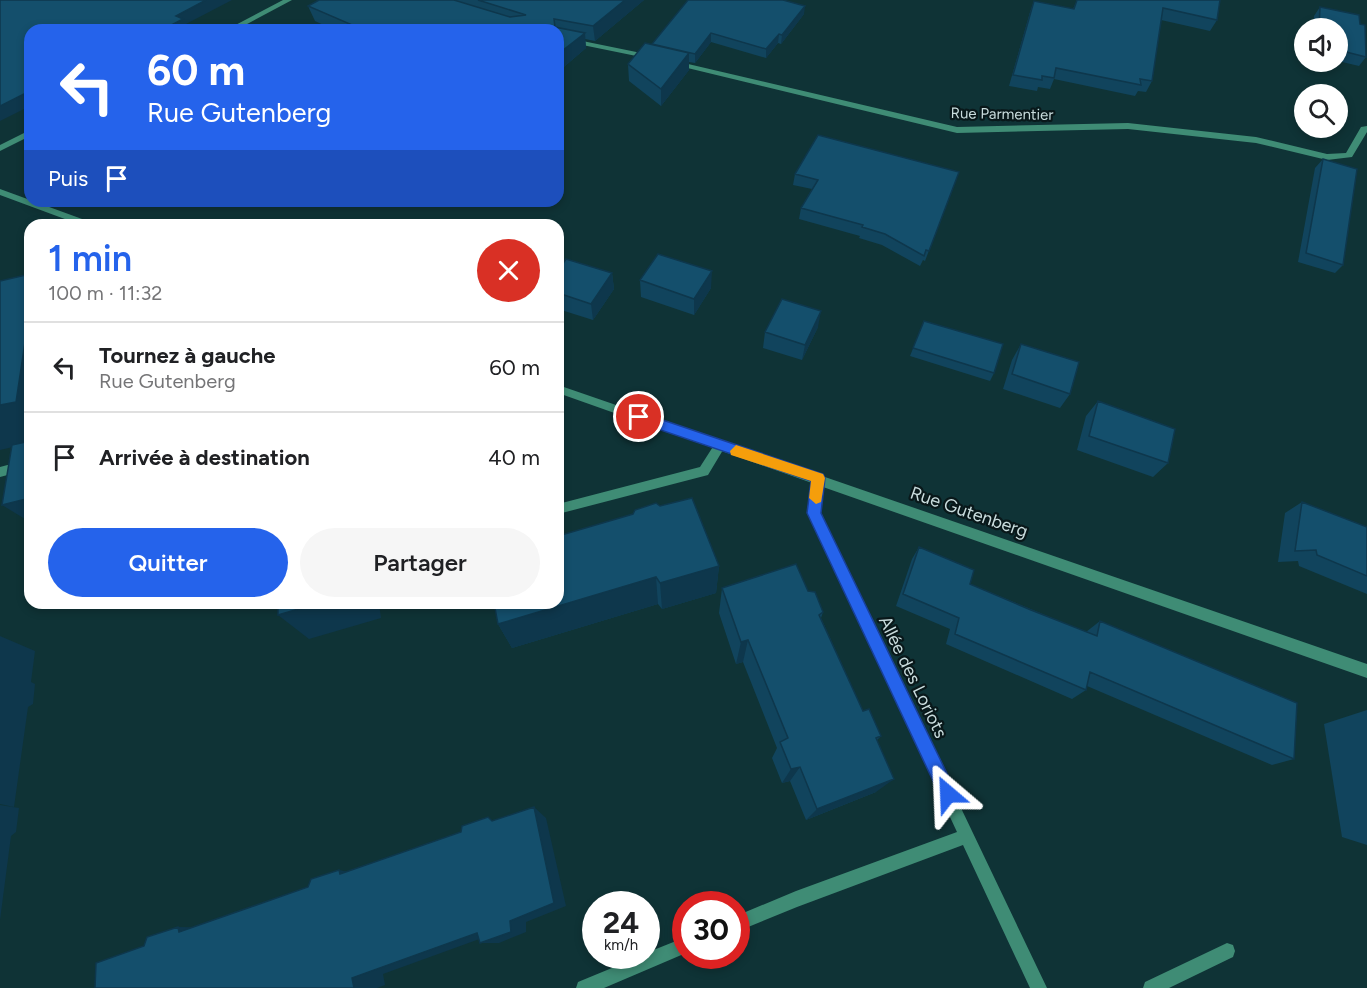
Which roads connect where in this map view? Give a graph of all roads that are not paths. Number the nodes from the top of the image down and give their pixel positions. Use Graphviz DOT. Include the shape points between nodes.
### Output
graph roads {
  1 [pos="288,0"];
  2 [pos="242,24"];
  3 [pos="564,40"];
  4 [pos="1367,129"];
  5 [pos="24,136"];
  6 [pos="0,148"];
  7 [pos="3,196"];
  8 [pos="24,203"];
  9 [pos="36,207"];
  10 [pos="72,219"];
  11 [pos="564,391"];
  12 [pos="720,446"];
  13 [pos="24,466"];
  14 [pos="0,472"];
  15 [pos="819,478"];
  16 [pos="564,507"];
  17 [pos="1367,671"];
  18 [pos="968,836"];
  19 [pos="750,919"];
  20 [pos="672,951"];
  21 [pos="1227,951"];
  22 [pos="584,988"];
  23 [pos="1039,988"];
  24 [pos="1151,988"];
  1 -- 2 [label="street"];
  3 -- 4 [label="street, Rue Parmentier" via="957,130 1128,126 1256,140 1327,157 1349,155"];
  5 -- 6 [label="street"];
  7 -- 8 [label="street"];
  9 -- 10 [label="street"];
  11 -- 12 [label="street, Rue Gutenberg"];
  12 -- 15 [label="street, Rue Gutenberg"];
  12 -- 16 [label="street" via="704,471"];
  13 -- 14 [label="street"];
  15 -- 17 [label="street, Rue Gutenberg"];
  15 -- 18 [label="street, Allée des Loriots" via="814,513"];
  18 -- 19 [label="street"];
  18 -- 23 [label="street, Allée des Loriots"];
  20 -- 22 [label="street"];
  21 -- 24 [label="street"];
}
